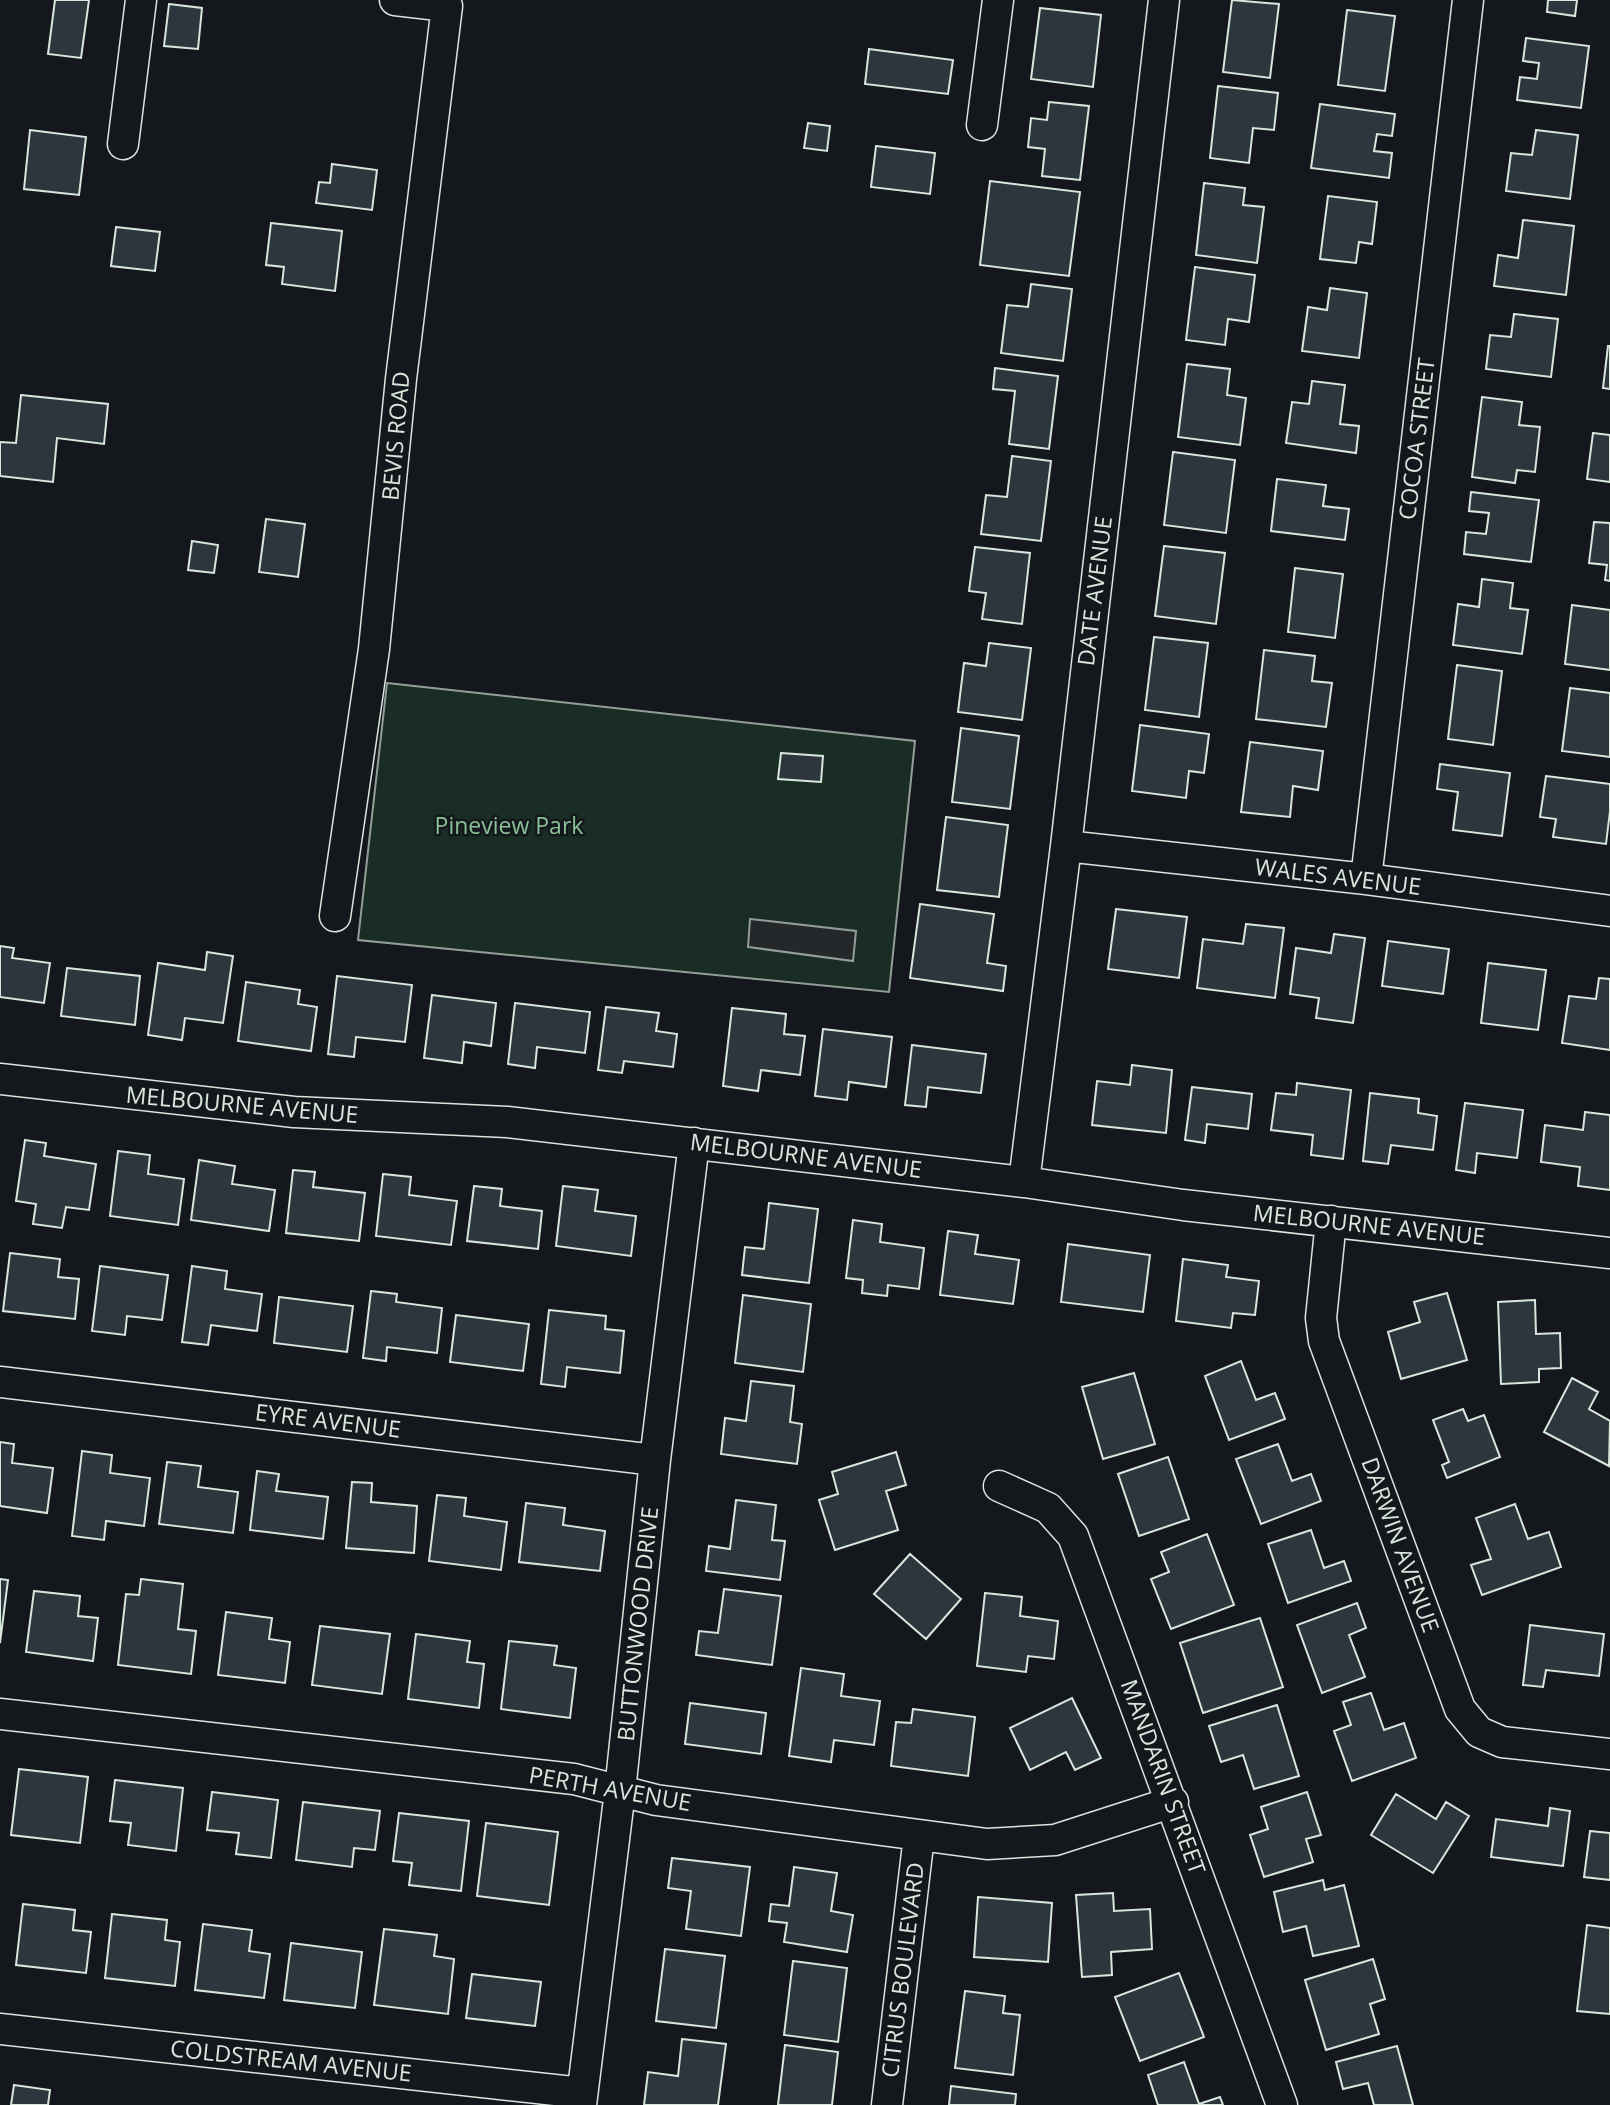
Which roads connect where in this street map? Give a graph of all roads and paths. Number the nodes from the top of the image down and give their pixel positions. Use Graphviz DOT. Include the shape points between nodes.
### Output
graph roads {
  1 [pos="141,0"];
  2 [pos="395,0"];
  3 [pos="998,0"];
  4 [pos="1164,0"];
  5 [pos="1468,0"];
  6 [pos="982,125"];
  7 [pos="123,144"];
  8 [pos="1066,846"];
  9 [pos="1366,879"];
  10 [pos="1610,911"];
  11 [pos="335,916"];
  12 [pos="0,1079"];
  13 [pos="694,1143"];
  14 [pos="1024,1182"];
  15 [pos="1331,1221"];
  16 [pos="1610,1253"];
  17 [pos="0,1382"];
  18 [pos="655,1460"];
  19 [pos="999,1486"];
  20 [pos="0,1713"];
  21 [pos="1610,1754"];
  22 [pos="620,1791"];
  23 [pos="1172,1802"];
  24 [pos="919,1836"];
  25 [pos="0,2029"];
  26 [pos="582,2099"];
  27 [pos="887,2105"];
  28 [pos="1282,2105"];
  1 -- 7 [label="street"];
  2 -- 11 [label="street, BEVIS ROAD" via="447,6 401,379 374,649"];
  3 -- 6 [label="street"];
  4 -- 8 [label="street, DATE AVENUE"];
  5 -- 9 [label="street, COCOA STREET"];
  8 -- 9 [label="street, WALES AVENUE"];
  8 -- 14 [label="street, DATE AVENUE"];
  9 -- 10 [label="street, WALES AVENUE"];
  12 -- 13 [label="street, MELBOURNE AVENUE" via="231,1106 507,1122"];
  13 -- 14 [label="street, MELBOURNE AVENUE"];
  13 -- 18 [label="street, BUTTONWOOD DRIVE"];
  14 -- 15 [label="street, MELBOURNE AVENUE"];
  15 -- 16 [label="street, MELBOURNE AVENUE"];
  15 -- 21 [label="street, DARWIN AVENUE" via="1321,1318 1324,1341 1460,1709 1479,1732 1502,1742"];
  17 -- 18 [label="street, EYRE AVENUE"];
  18 -- 22 [label="street, BUTTONWOOD DRIVE"];
  19 -- 23 [label="street, MANDARIN STREET" via="1048,1508 1073,1536"];
  20 -- 22 [label="street, PERTH AVENUE" via="574,1779"];
  22 -- 24 [label="street, PERTH AVENUE" via="656,1800"];
  22 -- 26 [label="street, BUTTONWOOD DRIVE"];
  23 -- 24 [label="street, PERTH AVENUE" via="1055,1840 987,1844"];
  23 -- 28 [label="street, MANDARIN STREET"];
  24 -- 27 [label="street, CITRUS BOULEVARD"];
  25 -- 26 [label="street, COLDSTREAM AVENUE"];
}
